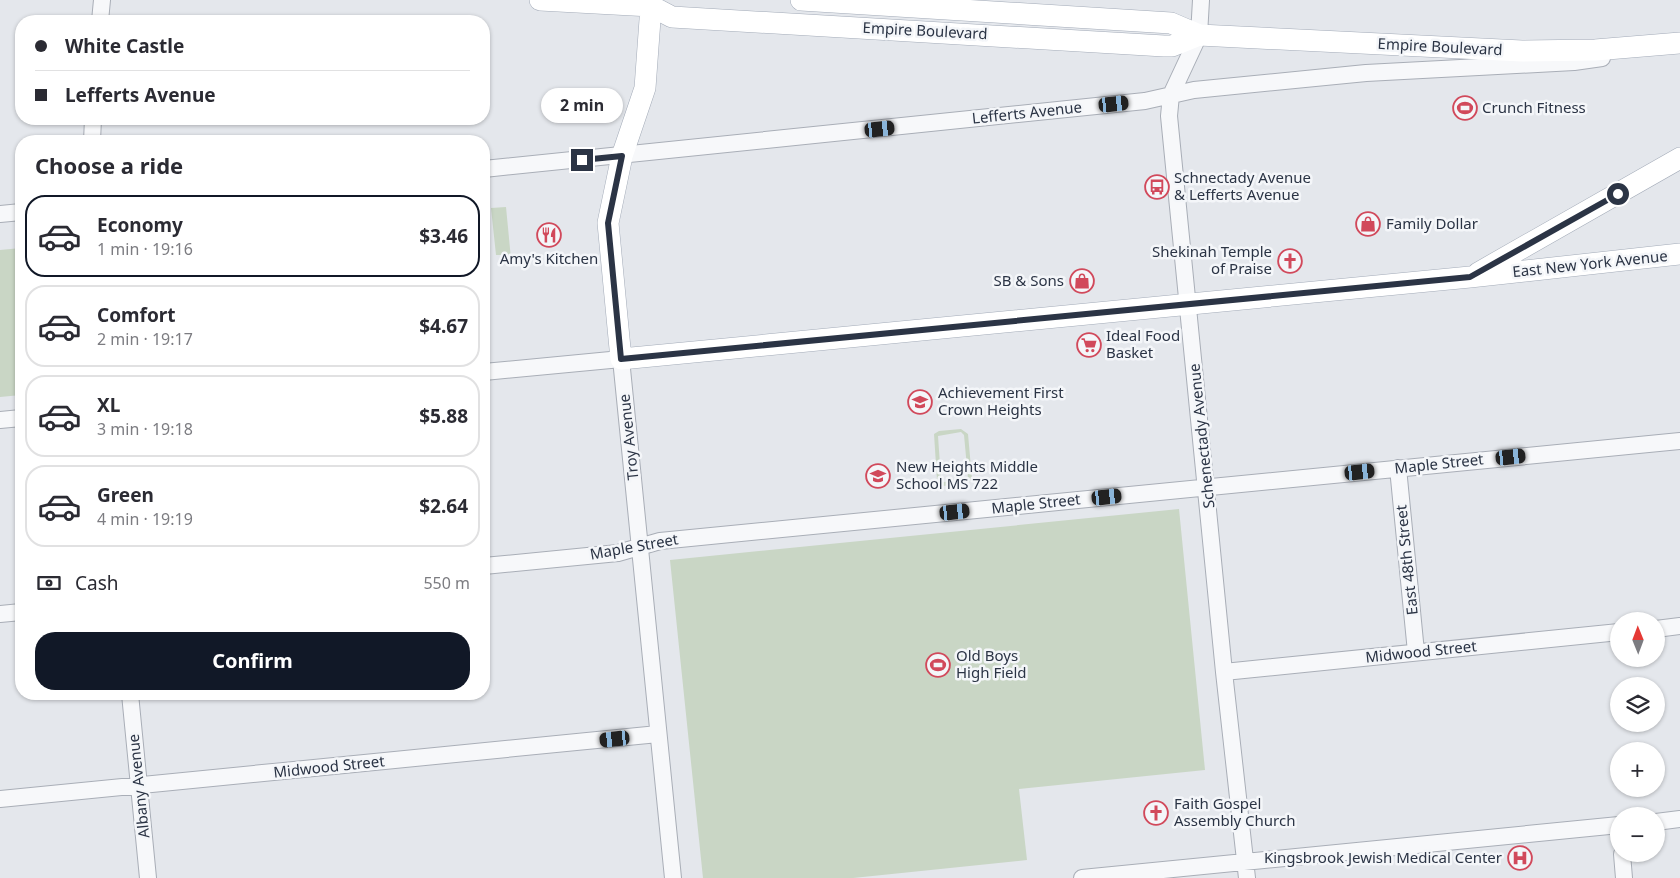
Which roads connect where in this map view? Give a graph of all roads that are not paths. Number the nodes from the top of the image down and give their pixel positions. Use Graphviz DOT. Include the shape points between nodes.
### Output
graph roads {
  1 [pos="102,0"];
  2 [pos="540,0"];
  3 [pos="801,0"];
  4 [pos="1201,0"];
  5 [pos="655,2"];
  6 [pos="101,15"];
  7 [pos="1199,36"];
  8 [pos="1680,42"];
  9 [pos="1627,48"];
  10 [pos="1171,95"];
  11 [pos="622,156"];
  12 [pos="1680,158"];
  13 [pos="490,168"];
  14 [pos="15,213"];
  15 [pos="0,214"];
  16 [pos="1680,254"];
  17 [pos="1470,277"];
  18 [pos="1189,302"];
  19 [pos="621,359"];
  20 [pos="490,371"];
  21 [pos="15,419"];
  22 [pos="0,420"];
  23 [pos="1680,441"];
  24 [pos="1398,468"];
  25 [pos="1207,487"];
  26 [pos="640,547"];
  27 [pos="490,565"];
  28 [pos="15,613"];
  29 [pos="0,614"];
  30 [pos="1680,626"];
  31 [pos="1665,628"];
  32 [pos="1610,633"];
  33 [pos="1416,652"];
  34 [pos="1224,672"];
  35 [pos="131,700"];
  36 [pos="658,734"];
  37 [pos="139,786"];
  38 [pos="0,800"];
  39 [pos="1680,819"];
  40 [pos="1665,821"];
  41 [pos="1610,827"];
  42 [pos="1623,862"];
  43 [pos="1246,870"];
  44 [pos="148,878"];
  45 [pos="673,878"];
  46 [pos="1082,878"];
  47 [pos="1624,878"];
  1 -- 6 [label="street"];
  2 -- 5 [label="main road, Empire Boulevard"];
  3 -- 7 [label="main road, Empire Boulevard" via="1171,23"];
  4 -- 7 [label="street, Schenectady Avenue"];
  5 -- 7 [label="main road, Empire Boulevard" via="672,17 1172,46"];
  5 -- 11 [label="main road, Troy Avenue" via="645,88"];
  7 -- 9 [label="main road, Empire Boulevard" via="1522,51"];
  7 -- 10 [label="street, Schenectady Avenue"];
  8 -- 9 [label="main road, Empire Boulevard"];
  9 -- 10 [label="street, Lefferts Avenue" via="1609,57 1574,62 1366,73"];
  10 -- 11 [label="street, Lefferts Avenue" via="1145,101"];
  10 -- 18 [label="street, Schenectady Avenue" via="1169,116"];
  11 -- 13 [label="street, Lefferts Avenue"];
  11 -- 19 [label="main road, Troy Avenue" via="608,223"];
  12 -- 17 [label="main road, East New York Avenue"];
  14 -- 15 [label="street"];
  16 -- 17 [label="main road, East New York Avenue"];
  17 -- 18 [label="main road, East New York Avenue"];
  18 -- 19 [label="main road, East New York Avenue"];
  18 -- 25 [label="street, Schenectady Avenue"];
  19 -- 20 [label="street, East New York Avenue"];
  19 -- 26 [label="street, Troy Avenue"];
  21 -- 22 [label="street"];
  23 -- 24 [label="street, Maple Street"];
  24 -- 25 [label="street, Maple Street"];
  24 -- 33 [label="street, East 48th Street"];
  25 -- 26 [label="street, Maple Street" via="660,541"];
  25 -- 34 [label="street, Schenectady Avenue"];
  26 -- 27 [label="street, Maple Street" via="618,553"];
  26 -- 36 [label="street, Troy Avenue"];
  28 -- 29 [label="street"];
  30 -- 31 [label="street"];
  32 -- 33 [label="street, Midwood Street"];
  33 -- 34 [label="street, Midwood Street"];
  34 -- 43 [label="street, Schenectady Avenue"];
  35 -- 37 [label="street, Albany Avenue"];
  36 -- 37 [label="street, Midwood Street"];
  36 -- 45 [label="street, Troy Avenue"];
  37 -- 38 [label="street, Midwood Street"];
  37 -- 44 [label="street, Albany Avenue"];
  39 -- 40 [label="street"];
  41 -- 43 [label="street"];
  42 -- 47 [label="street"];
  43 -- 46 [label="street"];
}
